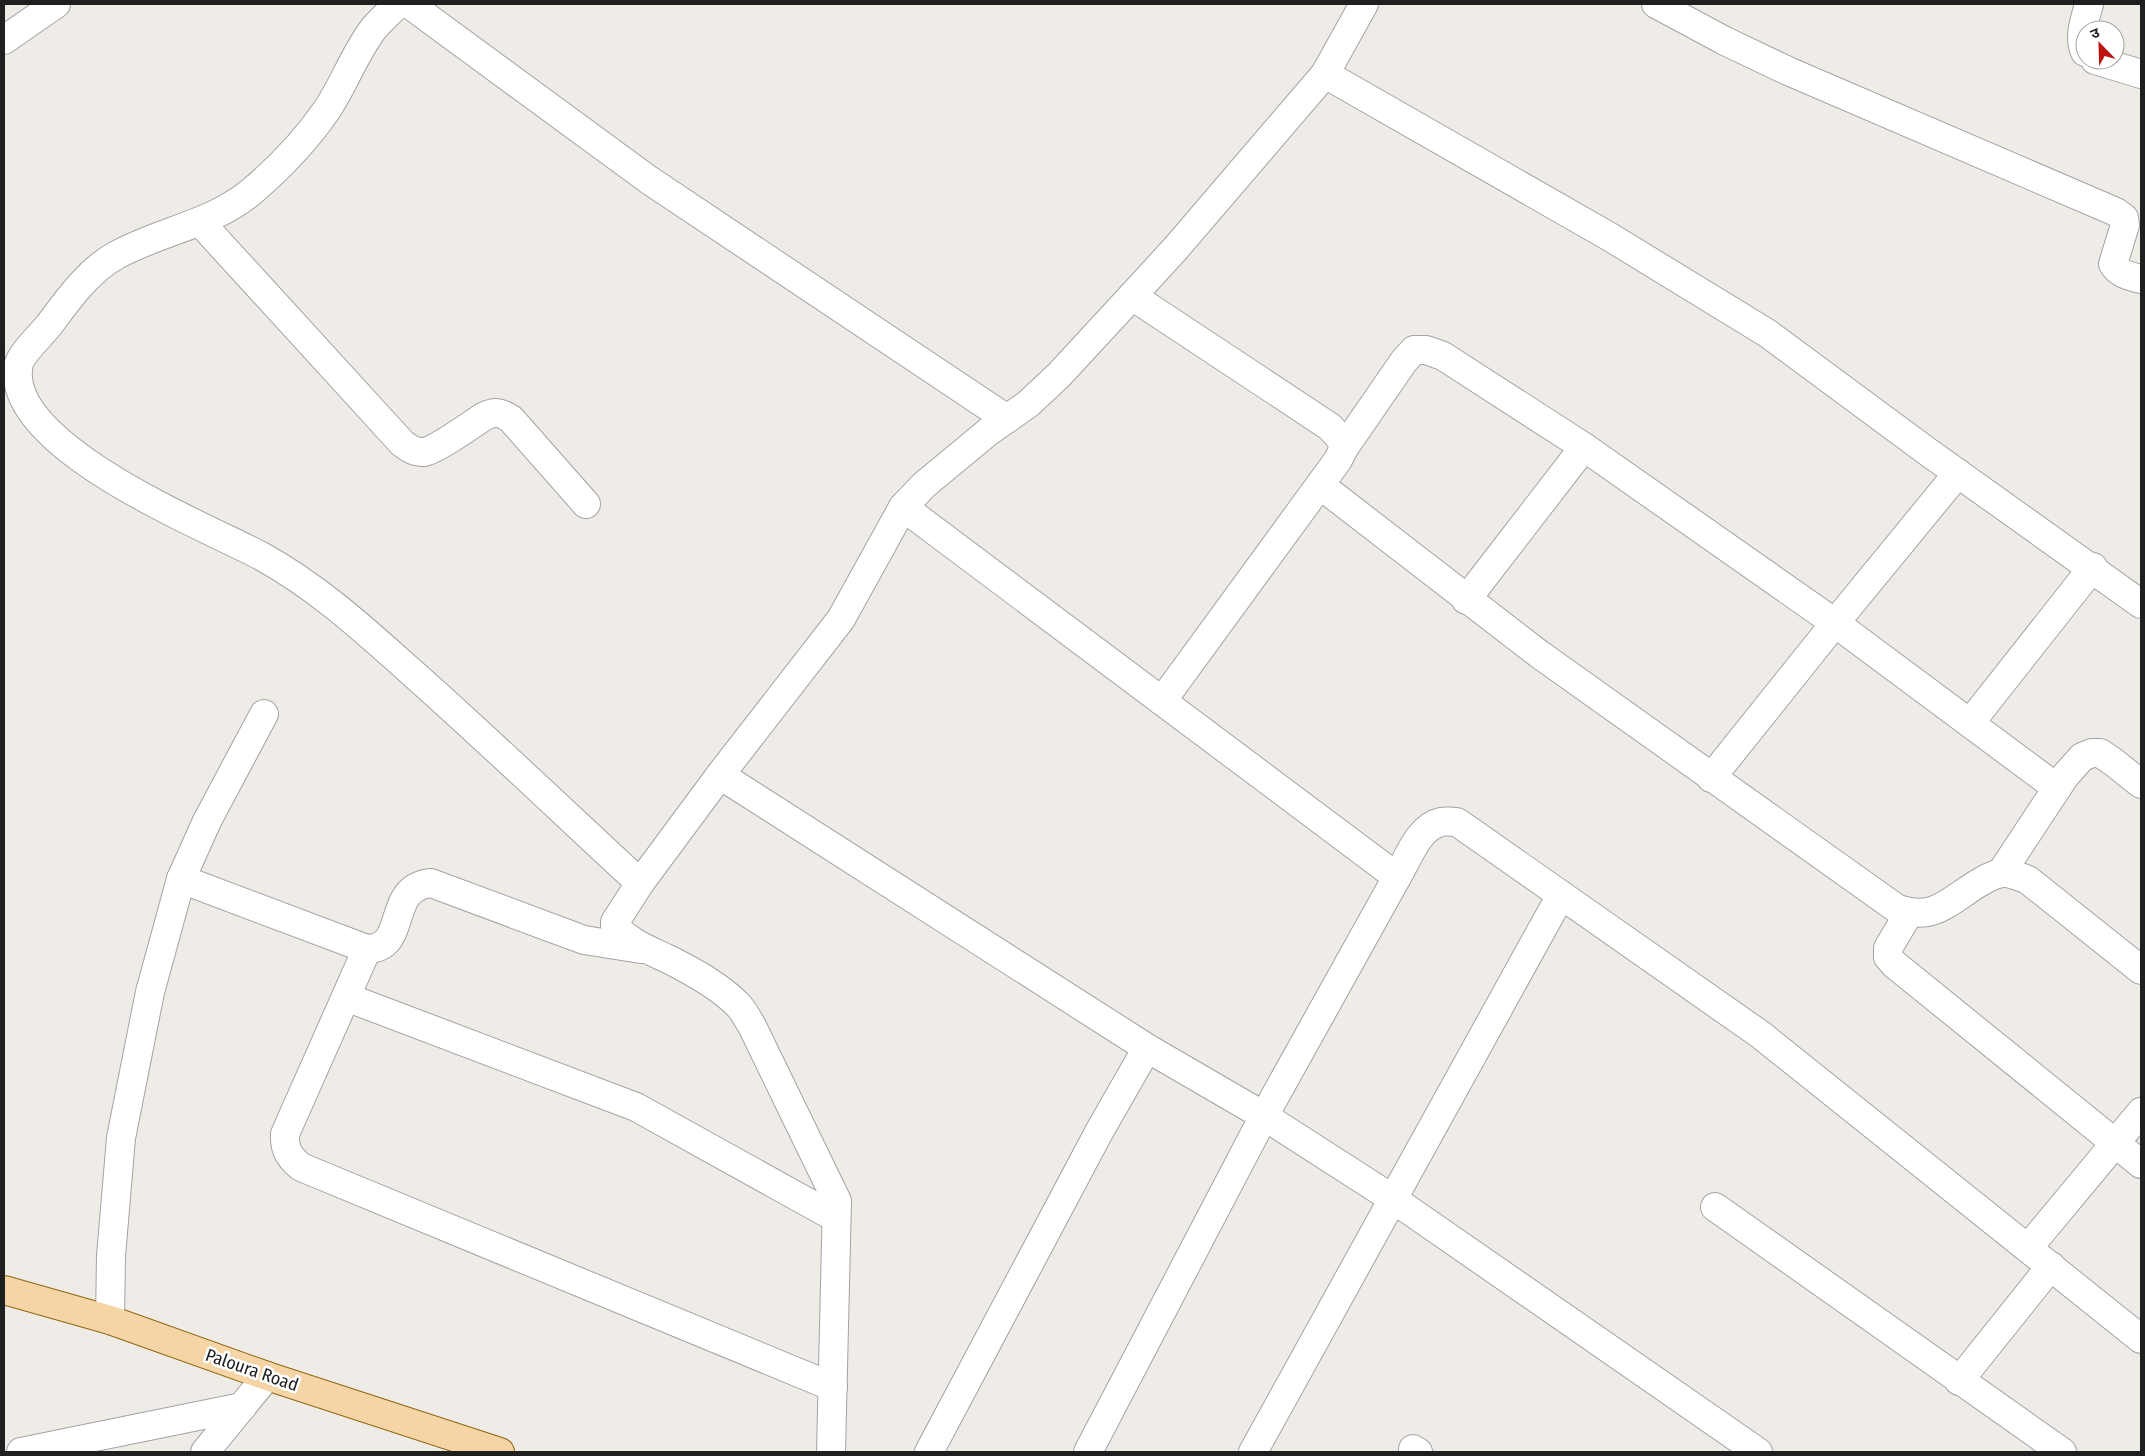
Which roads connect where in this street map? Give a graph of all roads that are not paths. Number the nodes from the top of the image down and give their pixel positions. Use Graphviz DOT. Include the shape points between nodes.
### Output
graph roads {
  1 [pos="56,4"];
  2 [pos="398,4"];
  3 [pos="409,4"];
  4 [pos="1364,4"];
  5 [pos="1656,4"];
  6 [pos="2089,4"];
  7 [pos="2084,20"];
  8 [pos="4,40"];
  9 [pos="2125,69"];
  10 [pos="1324,74"];
  11 [pos="2141,74"];
  12 [pos="200,222"];
  13 [pos="2141,279"];
  14 [pos="1132,296"];
  15 [pos="1007,419"];
  16 [pos="1584,447"];
  17 [pos="1344,448"];
  18 [pos="1958,473"];
  19 [pos="1320,485"];
  20 [pos="586,504"];
  21 [pos="903,506"];
  22 [pos="2093,567"];
  23 [pos="1466,600"];
  24 [pos="2141,604"];
  25 [pos="1835,623"];
  26 [pos="1162,700"];
  27 [pos="264,714"];
  28 [pos="1970,723"];
  29 [pos="720,775"];
  30 [pos="1711,778"];
  31 [pos="2141,784"];
  32 [pos="2056,788"];
  33 [pos="2001,873"];
  34 [pos="1397,877"];
  35 [pos="181,879"];
  36 [pos="640,883"];
  37 [pos="1560,895"];
  38 [pos="1909,913"];
  39 [pos="367,949"];
  40 [pos="645,950"];
  41 [pos="2141,970"];
  42 [pos="346,997"];
  43 [pos="1147,1048"];
  44 [pos="2141,1112"];
  45 [pos="1264,1116"];
  46 [pos="2115,1143"];
  47 [pos="2141,1164"];
  48 [pos="1393,1199"];
  49 [pos="1715,1207"];
  50 [pos="836,1218"];
  51 [pos="2028,1248"];
  52 [pos="2051,1266"];
  53 [pos="4,1290"];
  54 [pos="110,1320"];
  55 [pos="2141,1339"];
  56 [pos="267,1376"];
  57 [pos="1959,1381"];
  58 [pos="832,1387"];
  59 [pos="242,1407"];
  60 [pos="21,1452"];
  61 [pos="205,1452"];
  62 [pos="500,1452"];
  63 [pos="831,1452"];
  64 [pos="929,1452"];
  65 [pos="1088,1452"];
  66 [pos="1253,1452"];
  67 [pos="1758,1452"];
  68 [pos="2062,1452"];
  1 -- 8 [label="street"];
  2 -- 12 [label="street" via="375,27 325,113 302,140 249,193"];
  3 -- 15 [label="street" via="649,180"];
  4 -- 10 [label="street"];
  5 -- 13 [label="street" via="1788,71 2116,212 2124,218 2125,225 2113,264 2124,274"];
  6 -- 7 [label="street"];
  9 -- 11 [label="street"];
  10 -- 14 [label="street"];
  10 -- 18 [label="street" via="1610,237 1766,332"];
  12 -- 20 [label="street" via="411,450 424,452 490,413 500,412 511,419"];
  12 -- 36 [label="street" via="113,257 69,298 19,362 17,381 25,409 59,447 107,479 264,558 336,606"];
  14 -- 15 [label="street" via="1059,375"];
  14 -- 17 [label="street" via="1330,427"];
  15 -- 21 [label="street" via="924,485"];
  16 -- 17 [label="street" via="1443,356 1414,350"];
  16 -- 23 [label="street"];
  16 -- 25 [label="street"];
  17 -- 19 [label="street"];
  18 -- 22 [label="street"];
  18 -- 25 [label="street"];
  19 -- 23 [label="street"];
  19 -- 26 [label="street"];
  21 -- 26 [label="street"];
  21 -- 29 [label="street" via="841,619"];
  22 -- 24 [label="street"];
  22 -- 28 [label="street"];
  23 -- 30 [label="street"];
  25 -- 28 [label="street"];
  25 -- 30 [label="street"];
  26 -- 34 [label="street"];
  27 -- 35 [label="street" via="207,821"];
  28 -- 32 [label="street"];
  29 -- 36 [label="street"];
  29 -- 43 [label="street"];
  30 -- 38 [label="street" via="1884,901"];
  31 -- 32 [label="street" via="2112,760 2100,753 2092,753 2073,764"];
  32 -- 33 [label="street"];
  33 -- 38 [label="street" via="1986,878 1937,910 1924,914"];
  33 -- 41 [label="street" via="2028,880"];
  34 -- 37 [label="street" via="1419,838 1429,828 1442,822 1457,822"];
  34 -- 45 [label="street"];
  35 -- 39 [label="street"];
  35 -- 54 [label="street" via="150,992 121,1138 111,1256"];
  36 -- 40 [label="street" via="615,927"];
  37 -- 48 [label="street"];
  37 -- 51 [label="street" via="1761,1035"];
  38 -- 46 [label="street" via="1888,948 1888,957 1894,964"];
  39 -- 40 [label="street" via="384,946 390,938 406,895 420,884 431,884 584,940"];
  39 -- 42 [label="street"];
  40 -- 50 [label="street" via="703,979 740,1007 831,1186 837,1201"];
  42 -- 50 [label="street" via="636,1107"];
  42 -- 58 [label="street" via="285,1134 284,1146 300,1167"];
  43 -- 45 [label="street"];
  43 -- 64 [label="street"];
  44 -- 46 [label="street"];
  45 -- 48 [label="street"];
  45 -- 65 [label="street"];
  46 -- 47 [label="street"];
  46 -- 51 [label="street"];
  48 -- 66 [label="street"];
  48 -- 67 [label="street"];
  49 -- 57 [label="street"];
  50 -- 58 [label="street"];
  51 -- 52 [label="street"];
  52 -- 55 [label="street"];
  52 -- 57 [label="street"];
  53 -- 54 [label="main road, Paloura Road"];
  54 -- 56 [label="main road, Paloura Road"];
  56 -- 59 [label="street"];
  56 -- 62 [label="main road, Paloura Road"];
  57 -- 68 [label="street"];
  58 -- 63 [label="street"];
  59 -- 60 [label="street"];
  59 -- 61 [label="street"];
}
